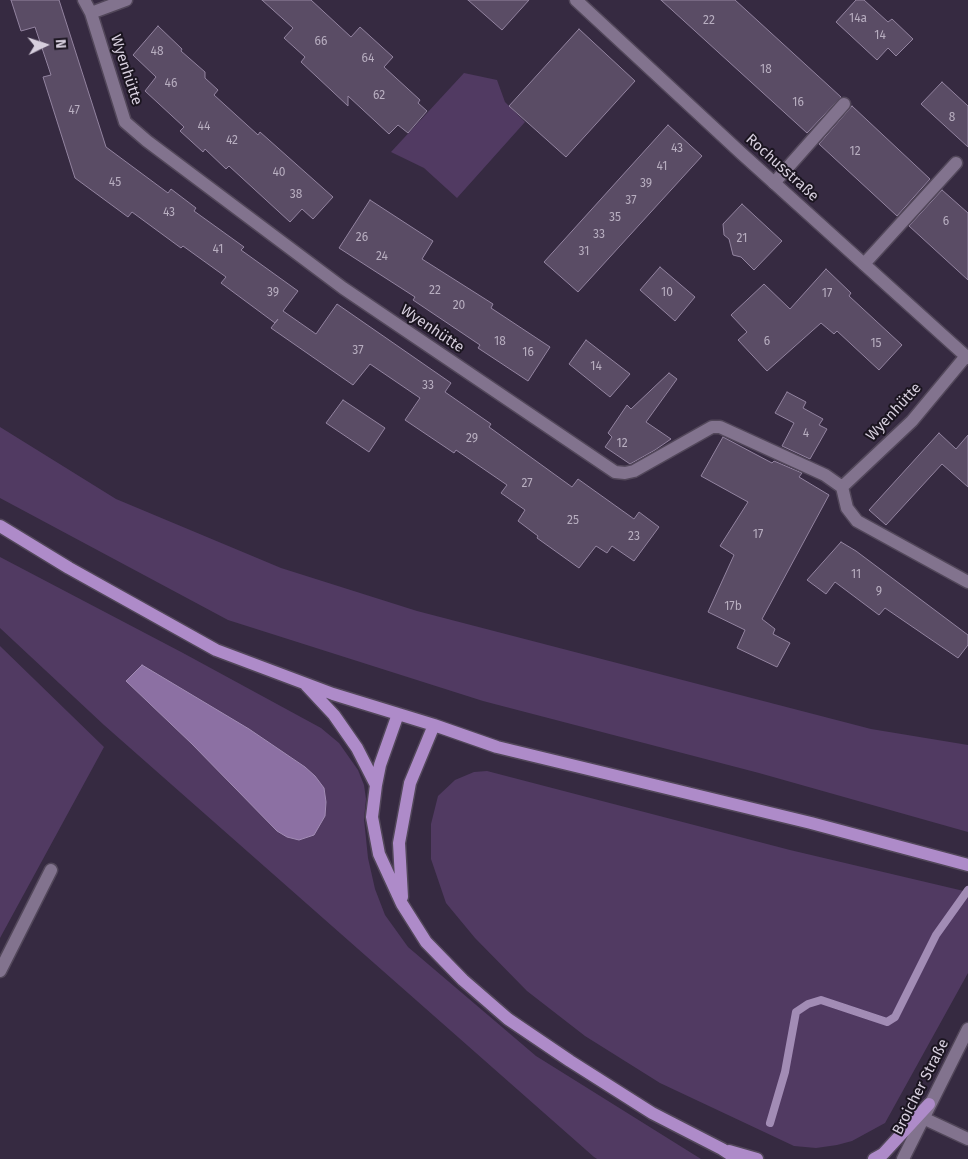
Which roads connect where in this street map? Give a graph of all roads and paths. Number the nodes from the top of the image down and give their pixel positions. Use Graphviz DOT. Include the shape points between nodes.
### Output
graph roads {
  1 [pos="84,0"];
  2 [pos="126,0"];
  3 [pos="576,0"];
  4 [pos="91,13"];
  5 [pos="844,104"];
  6 [pos="956,163"];
  7 [pos="774,183"];
  8 [pos="864,264"];
  9 [pos="967,356"];
  10 [pos="842,487"];
  11 [pos="0,526"];
  12 [pos="968,582"];
  13 [pos="305,684"];
  14 [pos="398,714"];
  15 [pos="434,725"];
  16 [pos="376,785"];
  17 [pos="968,865"];
  18 [pos="52,870"];
  19 [pos="402,904"];
  20 [pos="0,971"];
  21 [pos="968,1029"];
  22 [pos="929,1104"];
  23 [pos="923,1118"];
  24 [pos="968,1139"];
  25 [pos="722,1149"];
  26 [pos="736,1159"];
  27 [pos="757,1159"];
  28 [pos="874,1159"];
  29 [pos="903,1159"];
  1 -- 4 [label="street, Wyenhütte"];
  2 -- 4 [label="street"];
  3 -- 7 [label="street, Rochusstraße"];
  4 -- 10 [label="street, Wyenhütte" via="125,122 343,288 615,472 634,471 712,428 720,427 825,475"];
  5 -- 7 [label="street"];
  6 -- 8 [label="street"];
  7 -- 8 [label="street, Rochusstraße"];
  8 -- 9 [label="street, Rochusstraße"];
  9 -- 10 [label="street, Wyenhütte" via="912,420"];
  10 -- 12 [label="street" via="847,508 857,521"];
  11 -- 13 [label="main road" via="216,650"];
  13 -- 14 [label="main road"];
  13 -- 16 [label="main road" via="334,715 357,748"];
  14 -- 15 [label="main road"];
  14 -- 16 [label="main road"];
  15 -- 17 [label="main road" via="498,747 811,823"];
  15 -- 19 [label="main road" via="410,783 399,842"];
  16 -- 19 [label="main road" via="372,817 379,854"];
  18 -- 20 [label="street"];
  19 -- 25 [label="main road" via="426,942 463,980 508,1018 652,1113"];
  21 -- 22 [label="street, Broicher Straße"];
  22 -- 23 [label="street, Broicher Straße"];
  22 -- 28 [label="main road" via="883,1154"];
  23 -- 24 [label="street"];
  23 -- 29 [label="street, Broicher Straße"];
  25 -- 26 [label="main road"];
  25 -- 27 [label="main road"];
}
